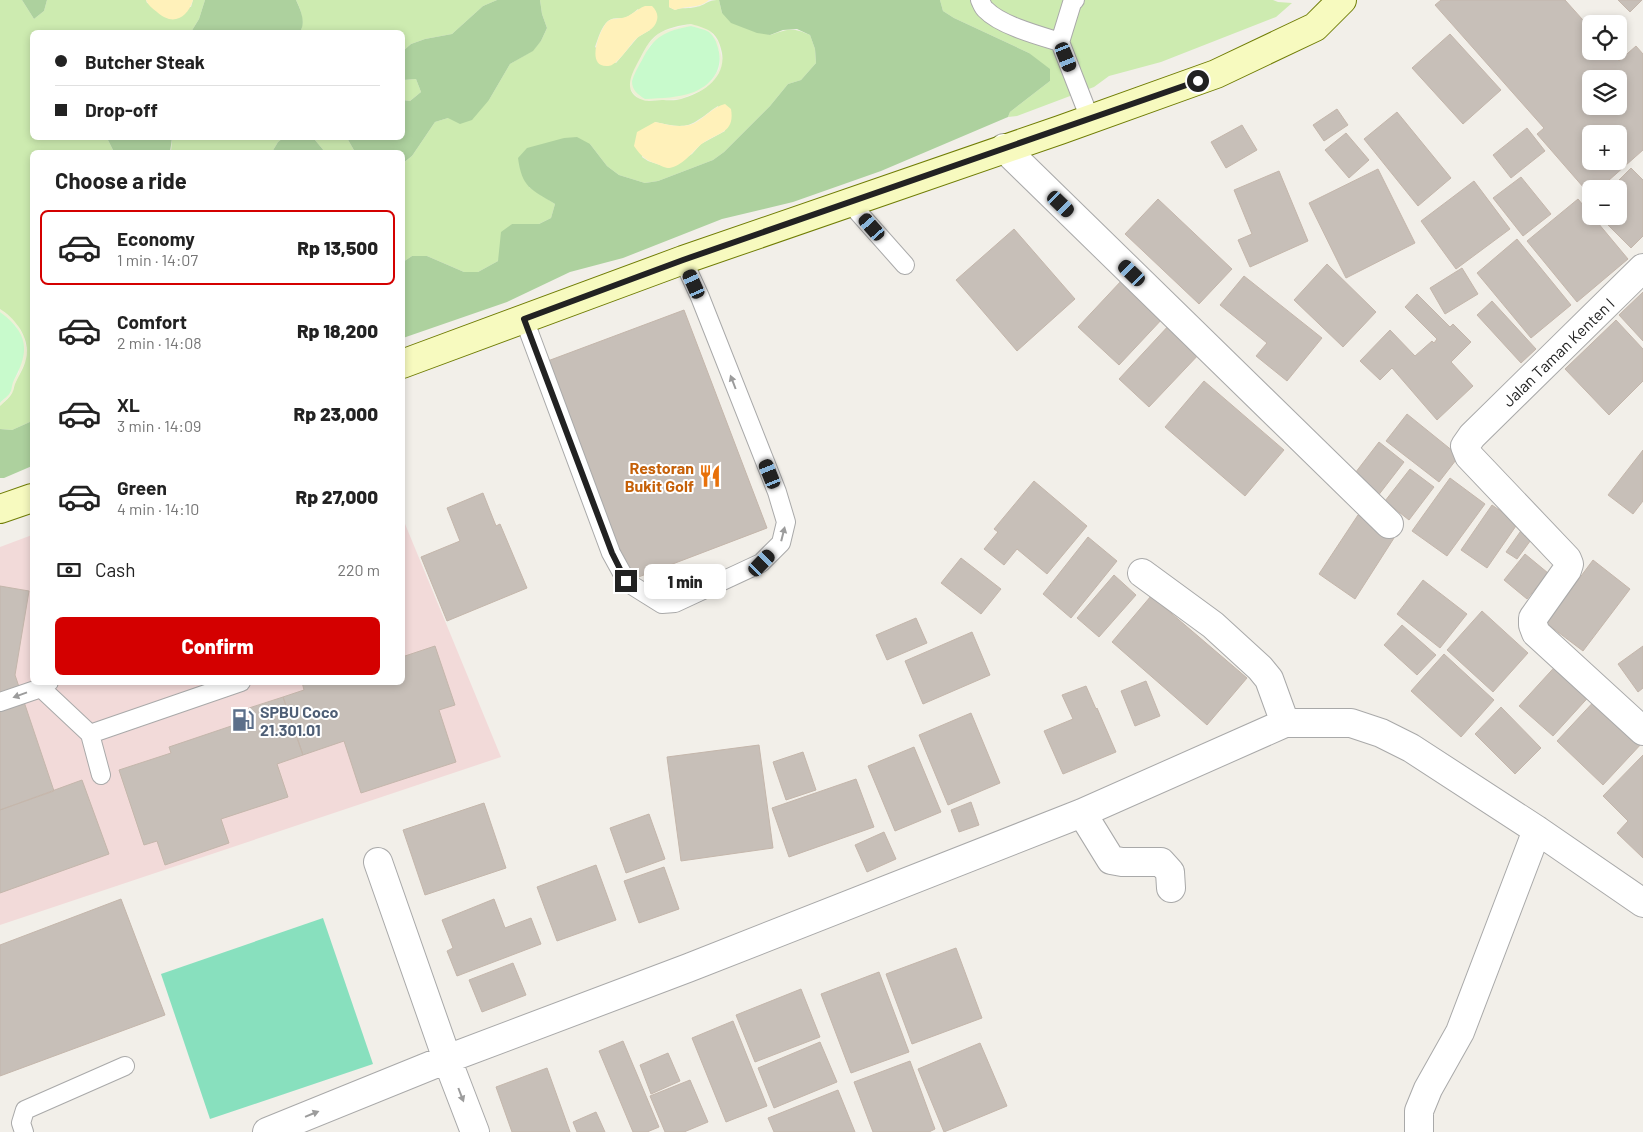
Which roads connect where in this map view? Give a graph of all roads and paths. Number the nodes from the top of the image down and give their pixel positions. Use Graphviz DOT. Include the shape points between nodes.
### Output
graph roads {
  1 [pos="980,0"];
  2 [pos="1075,0"];
  3 [pos="1342,0"];
  4 [pos="1060,42"];
  5 [pos="1090,119"];
  6 [pos="1004,148"];
  7 [pos="849,202"];
  8 [pos="683,260"];
  9 [pos="905,265"];
  10 [pos="1642,270"];
  11 [pos="524,319"];
  12 [pos="405,363"];
  13 [pos="30,499"];
  14 [pos="0,509"];
  15 [pos="1389,524"];
  16 [pos="1142,573"];
  17 [pos="45,685"];
  18 [pos="232,685"];
  19 [pos="0,702"];
  20 [pos="1285,723"];
  21 [pos="1643,731"];
  22 [pos="90,734"];
  23 [pos="101,775"];
  24 [pos="1082,812"];
  25 [pos="1537,830"];
  26 [pos="378,862"];
  27 [pos="1172,888"];
  28 [pos="1643,903"];
  29 [pos="446,1059"];
  30 [pos="126,1066"];
  31 [pos="24,1132"];
  32 [pos="267,1132"];
  33 [pos="475,1132"];
  34 [pos="1419,1132"];
  1 -- 4 [label="lane" via="984,9 994,17"];
  2 -- 4 [label="lane"];
  3 -- 5 [label="main road" via="1316,27 1226,70"];
  4 -- 5 [label="lane"];
  5 -- 6 [label="main road"];
  6 -- 7 [label="main road"];
  6 -- 15 [label="street"];
  7 -- 8 [label="main road"];
  7 -- 9 [label="lane"];
  8 -- 11 [label="main road"];
  11 -- 8 [label="lane, one-way" via="622,573 630,584 662,604 675,603 762,563 780,543 786,522 707,314"];
  10 -- 21 [label="street, Jalan Taman Kenten I" via="1465,446 1469,456 1569,564 1533,618 1534,630"];
  11 -- 12 [label="main road"];
  13 -- 14 [label="main road"];
  16 -- 20 [label="street" via="1213,625 1260,668 1269,679"];
  17 -- 19 [label="lane, one-way"];
  17 -- 22 [label="lane"];
  18 -- 22 [label="lane"];
  20 -- 24 [label="street"];
  20 -- 25 [label="street" via="1351,723 1381,733 1411,748"];
  22 -- 23 [label="lane"];
  24 -- 27 [label="street" via="1111,860 1161,862 1170,872"];
  24 -- 29 [label="street" via="688,968"];
  25 -- 28 [label="street"];
  25 -- 34 [label="street" via="1460,1032 1419,1111"];
  26 -- 29 [label="street"];
  32 -- 29 [label="street, one-way"];
  29 -- 33 [label="street, one-way"];
  30 -- 31 [label="lane" via="25,1110 21,1123"];
}
